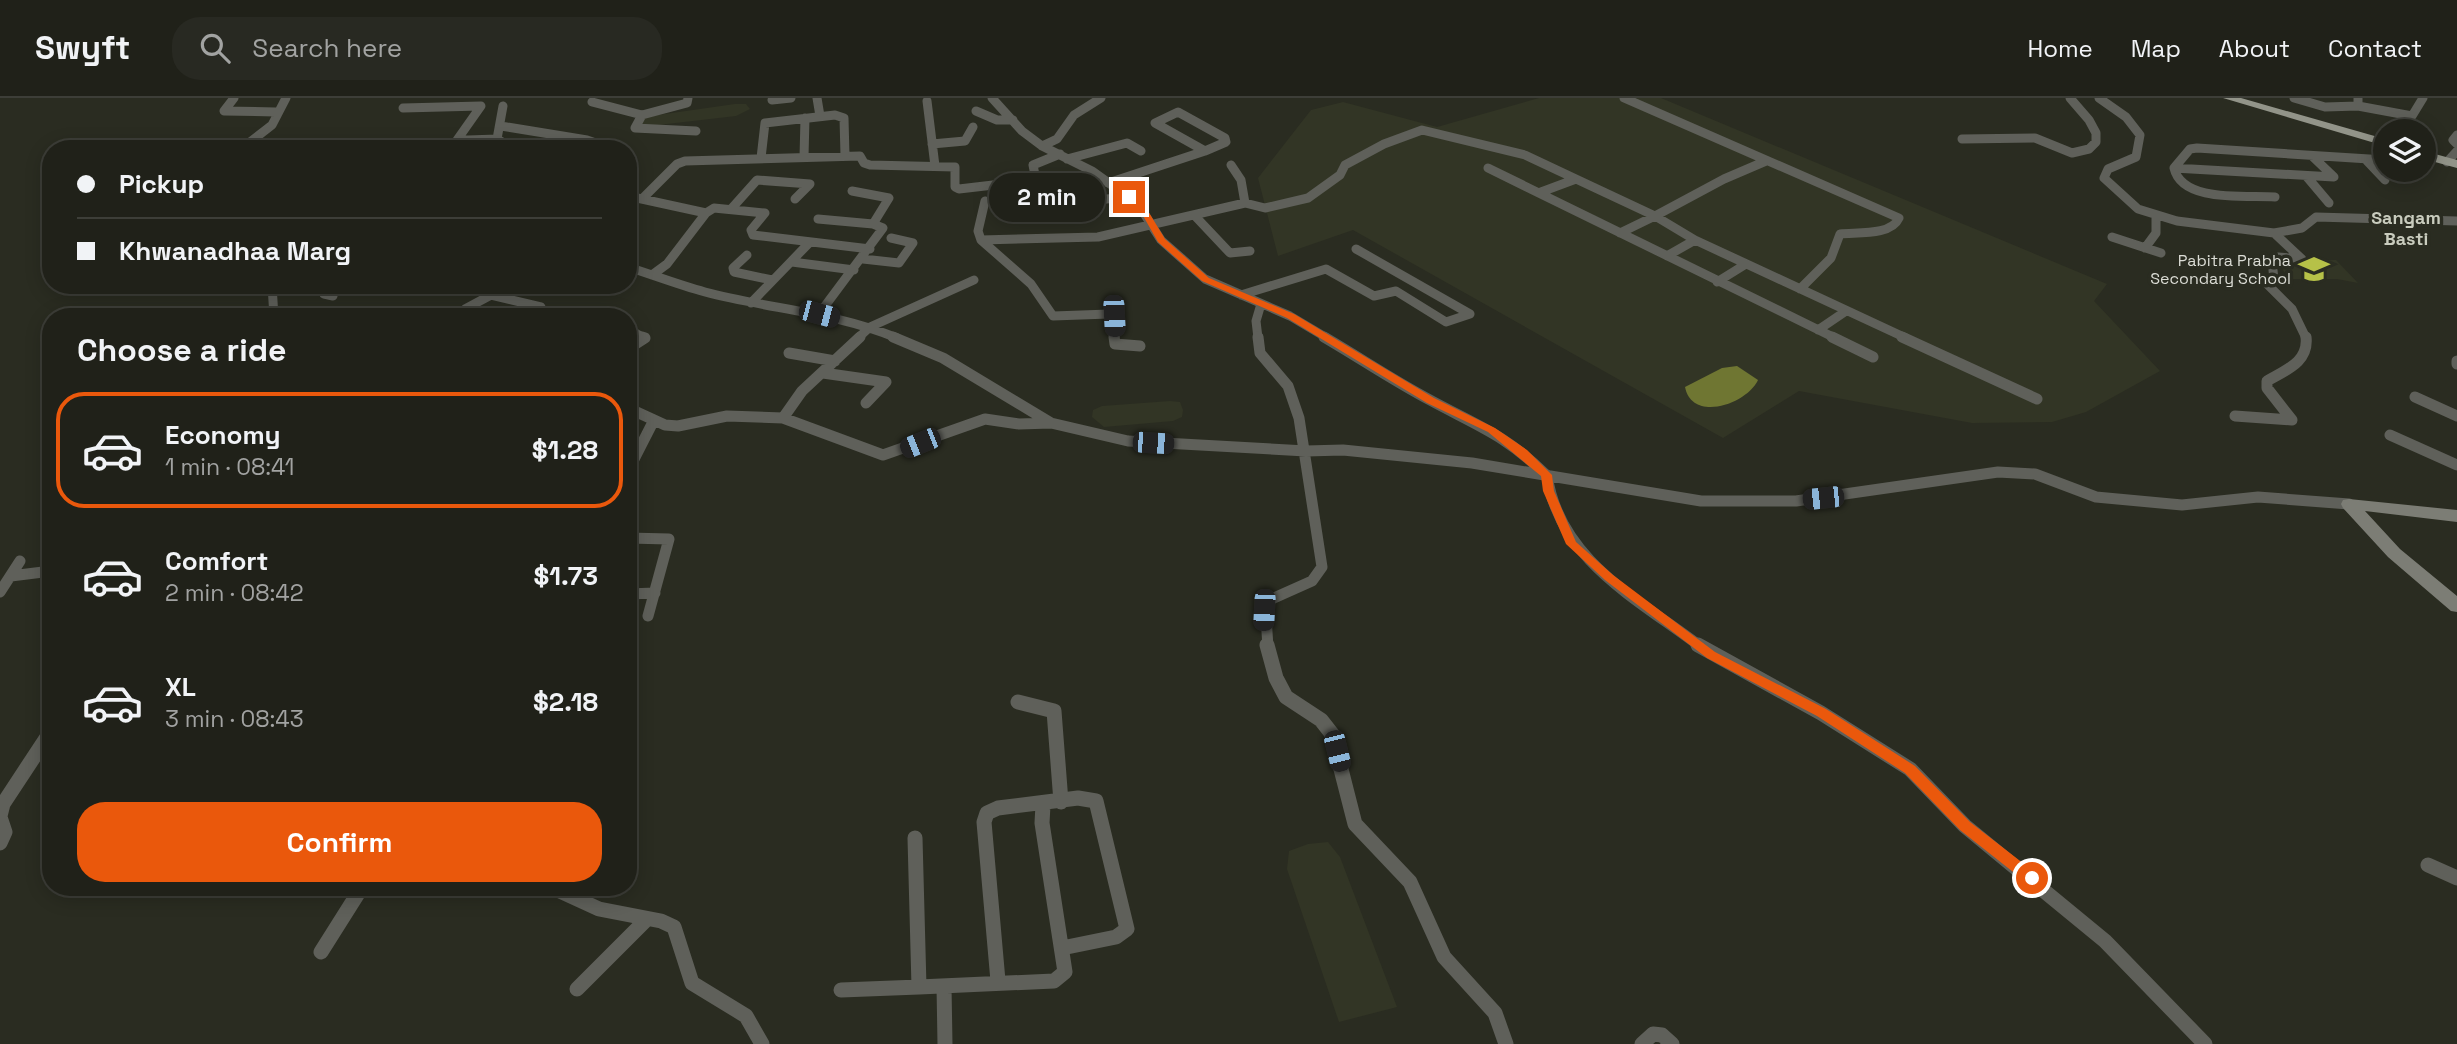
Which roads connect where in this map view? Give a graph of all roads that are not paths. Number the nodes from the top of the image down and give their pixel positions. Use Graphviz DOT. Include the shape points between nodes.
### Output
graph roads {
  1 [pos="234,98"];
  2 [pos="286,98"];
  3 [pos="688,98"];
  4 [pos="791,98"];
  5 [pos="817,98"];
  6 [pos="992,98"];
  7 [pos="1101,98"];
  8 [pos="1625,98"];
  9 [pos="2070,98"];
  10 [pos="2099,98"];
  11 [pos="2228,98"];
  12 [pos="2294,98"];
  13 [pos="2423,98"];
  14 [pos="772,100"];
  15 [pos="927,101"];
  16 [pos="592,102"];
  17 [pos="2358,102"];
  18 [pos="503,106"];
  19 [pos="2315,107"];
  20 [pos="403,108"];
  21 [pos="976,111"];
  22 [pos="276,112"];
  23 [pos="642,115"];
  24 [pos="820,116"];
  25 [pos="805,118"];
  26 [pos="2302,119"];
  27 [pos="1013,120"];
  28 [pos="501,126"];
  29 [pos="973,127"];
  30 [pos="696,131"];
  31 [pos="2457,135"];
  32 [pos="497,139"];
  33 [pos="1962,139"];
  34 [pos="253,140"];
  35 [pos="468,140"];
  36 [pos="503,140"];
  37 [pos="587,140"];
  38 [pos="2373,140"];
  39 [pos="932,144"];
  40 [pos="2457,144"];
  41 [pos="1042,146"];
  42 [pos="1141,151"];
  43 [pos="1206,151"];
  44 [pos="2457,151"];
  45 [pos="845,156"];
  46 [pos="1063,156"];
  47 [pos="2312,156"];
  48 [pos="804,157"];
  49 [pos="761,158"];
  50 [pos="2366,160"];
  51 [pos="2373,160"];
  52 [pos="1766,162"];
  53 [pos="2452,163"];
  54 [pos="1231,164"];
  55 [pos="935,166"];
  56 [pos="1489,167"];
  57 [pos="2373,167"];
  58 [pos="2174,168"];
  59 [pos="2307,177"];
  60 [pos="1576,179"];
  61 [pos="1108,183"];
  62 [pos="852,191"];
  63 [pos="1541,192"];
  64 [pos="1129,197"];
  65 [pos="2275,197"];
  66 [pos="637,198"];
  67 [pos="642,199"];
  68 [pos="795,199"];
  69 [pos="985,201"];
  70 [pos="1245,203"];
  71 [pos="2329,203"];
  72 [pos="732,208"];
  73 [pos="706,213"];
  74 [pos="1032,216"];
  75 [pos="1195,216"];
  76 [pos="1655,216"];
  77 [pos="2156,217"];
  78 [pos="818,219"];
  79 [pos="2457,221"];
  80 [pos="873,224"];
  81 [pos="1153,226"];
  82 [pos="1620,233"];
  83 [pos="2274,233"];
  84 [pos="2112,237"];
  85 [pos="891,238"];
  86 [pos="981,240"];
  87 [pos="1695,240"];
  88 [pos="810,242"];
  89 [pos="2145,248"];
  90 [pos="870,249"];
  91 [pos="1356,249"];
  92 [pos="1250,251"];
  93 [pos="2161,253"];
  94 [pos="747,255"];
  95 [pos="1667,257"];
  96 [pos="863,259"];
  97 [pos="792,262"];
  98 [pos="1746,264"];
  99 [pos="637,270"];
  100 [pos="855,270"];
  101 [pos="652,275"];
  102 [pos="772,280"];
  103 [pos="974,280"];
  104 [pos="1717,282"];
  105 [pos="1800,289"];
  106 [pos="324,294"];
  107 [pos="488,294"];
  108 [pos="505,294"];
  109 [pos="1241,295"];
  110 [pos="333,296"];
  111 [pos="751,303"];
  112 [pos="1261,304"];
  113 [pos="541,307"];
  114 [pos="467,308"];
  115 [pos="1846,311"];
  116 [pos="819,314"];
  117 [pos="870,327"];
  118 [pos="1818,330"];
  119 [pos="637,334"];
  120 [pos="637,343"];
  121 [pos="1140,346"];
  122 [pos="789,353"];
  123 [pos="1873,357"];
  124 [pos="835,361"];
  125 [pos="823,373"];
  126 [pos="2415,397"];
  127 [pos="2037,399"];
  128 [pos="866,403"];
  129 [pos="637,412"];
  130 [pos="2235,416"];
  131 [pos="2457,416"];
  132 [pos="783,418"];
  133 [pos="654,420"];
  134 [pos="1051,423"];
  135 [pos="2390,435"];
  136 [pos="1306,451"];
  137 [pos="637,453"];
  138 [pos="2457,465"];
  139 [pos="1547,475"];
  140 [pos="2348,504"];
  141 [pos="2457,516"];
  142 [pos="637,538"];
  143 [pos="20,561"];
  144 [pos="42,572"];
  145 [pos="11,576"];
  146 [pos="0,592"];
  147 [pos="654,593"];
  148 [pos="637,594"];
  149 [pos="2457,606"];
  150 [pos="648,616"];
  151 [pos="1018,702"];
  152 [pos="42,745"];
  153 [pos="1061,802"];
  154 [pos="1043,805"];
  155 [pos="0,816"];
  156 [pos="915,838"];
  157 [pos="0,843"];
  158 [pos="2428,865"];
  159 [pos="2457,878"];
  160 [pos="356,896"];
  161 [pos="571,896"];
  162 [pos="647,919"];
  163 [pos="1062,948"];
  164 [pos="321,951"];
  165 [pos="998,981"];
  166 [pos="944,986"];
  167 [pos="919,987"];
  168 [pos="577,989"];
  169 [pos="841,990"];
  170 [pos="762,1044"];
  171 [pos="944,1044"];
  172 [pos="1506,1044"];
  173 [pos="1642,1044"];
  174 [pos="1672,1044"];
  175 [pos="2205,1044"];
  1 -- 22 [label="street" via="224,111"];
  2 -- 22 [label="street"];
  3 -- 23 [label="street" via="681,106"];
  4 -- 14 [label="street"];
  5 -- 24 [label="street"];
  6 -- 27 [label="street"];
  7 -- 41 [label="street" via="1074,115 1057,139"];
  8 -- 52 [label="street"];
  9 -- 33 [label="street" via="2096,133 2096,142 2089,149 2067,153 2035,138"];
  10 -- 77 [label="street" via="2126,117 2140,135 2136,157 2108,169 2104,178 2132,205"];
  11 -- 26 [label="main road"];
  12 -- 19 [label="street"];
  13 -- 17 [label="street" via="2412,116"];
  15 -- 39 [label="street"];
  16 -- 23 [label="street"];
  17 -- 19 [label="street" via="2337,110"];
  18 -- 28 [label="street"];
  19 -- 26 [label="street"];
  20 -- 35 [label="street" via="481,106 457,139"];
  21 -- 27 [label="street" via="997,120"];
  22 -- 34 [label="street" via="267,130"];
  23 -- 30 [label="street" via="637,130"];
  24 -- 25 [label="street"];
  24 -- 45 [label="street" via="843,116"];
  25 -- 48 [label="street"];
  25 -- 49 [label="street" via="765,123"];
  26 -- 38 [label="main road"];
  27 -- 41 [label="street"];
  28 -- 32 [label="street"];
  28 -- 37 [label="street"];
  29 -- 39 [label="street" via="965,141"];
  31 -- 40 [label="street" via="2453,140"];
  32 -- 35 [label="street"];
  32 -- 36 [label="street"];
  39 -- 55 [label="street"];
  41 -- 46 [label="street"];
  42 -- 46 [label="street" via="1127,143"];
  43 -- 43 [label="street" via="1226,138 1183,112 1155,122"];
  43 -- 61 [label="street"];
  44 -- 53 [label="street"];
  45 -- 48 [label="street"];
  45 -- 55 [label="street" via="860,156 870,165"];
  46 -- 55 [label="street" via="1033,165 1036,180 959,189 955,187 955,167"];
  46 -- 61 [label="street"];
  47 -- 50 [label="street"];
  47 -- 58 [label="street" via="2192,148"];
  47 -- 59 [label="street" via="2334,177"];
  48 -- 49 [label="street"];
  49 -- 67 [label="street" via="682,162"];
  50 -- 51 [label="street"];
  50 -- 57 [label="street"];
  52 -- 76 [label="street"];
  52 -- 105 [label="street" via="1899,218 1885,230 1840,234 1832,259"];
  54 -- 70 [label="street" via="1241,180"];
  56 -- 63 [label="street"];
  58 -- 59 [label="street"];
  58 -- 65 [label="street" via="2187,189 2195,192"];
  59 -- 71 [label="street"];
  60 -- 63 [label="street"];
  60 -- 70 [label="street" via="1525,155 1422,130 1345,165 1340,175 1308,198 1265,208"];
  60 -- 76 [label="street"];
  61 -- 64 [label="street"];
  62 -- 80 [label="street" via="889,198"];
  63 -- 82 [label="street"];
  64 -- 74 [label="street" via="1039,205"];
  64 -- 81 [label="street"];
  66 -- 67 [label="street"];
  67 -- 73 [label="street"];
  68 -- 72 [label="street" via="810,184 757,180"];
  69 -- 86 [label="street" via="978,231"];
  70 -- 75 [label="street"];
  72 -- 73 [label="street"];
  72 -- 88 [label="street" via="765,213 750,233"];
  73 -- 101 [label="street" via="667,264"];
  75 -- 81 [label="street"];
  75 -- 92 [label="street" via="1230,253"];
  76 -- 82 [label="street"];
  76 -- 87 [label="street"];
  77 -- 83 [label="street"];
  77 -- 89 [label="street" via="2156,233"];
  78 -- 80 [label="street"];
  79 -- 83 [label="street" via="2316,217 2302,228"];
  80 -- 90 [label="street" via="883,228"];
  81 -- 86 [label="street" via="1098,237"];
  81 -- 109 [label="street" via="1161,240 1205,279"];
  82 -- 95 [label="street"];
  83 -- 130 [label="street" via="2302,259 2272,260 2274,280 2263,280 2291,307 2309,340 2308,349 2298,364 2267,381 2267,388 2292,420"];
  84 -- 89 [label="street"];
  85 -- 96 [label="street" via="913,243 899,263"];
  86 -- 121 [label="street" via="1031,284 1054,316 1109,314 1114,316 1115,344"];
  87 -- 95 [label="street"];
  87 -- 98 [label="street"];
  88 -- 90 [label="street"];
  88 -- 97 [label="street"];
  89 -- 93 [label="street"];
  90 -- 96 [label="street"];
  91 -- 109 [label="street" via="1470,314 1446,322 1396,291 1374,296 1326,270"];
  94 -- 102 [label="street" via="734,272"];
  95 -- 104 [label="street"];
  96 -- 100 [label="street"];
  97 -- 100 [label="street"];
  97 -- 102 [label="street"];
  98 -- 104 [label="street"];
  98 -- 105 [label="street"];
  99 -- 101 [label="street"];
  100 -- 116 [label="street"];
  101 -- 111 [label="street"];
  102 -- 111 [label="street"];
  103 -- 117 [label="street"];
  104 -- 118 [label="street"];
  105 -- 115 [label="street"];
  106 -- 110 [label="street"];
  107 -- 114 [label="street"];
  108 -- 113 [label="street"];
  109 -- 112 [label="street"];
  111 -- 116 [label="street"];
  112 -- 136 [label="street" via="1256,321 1260,353 1288,386"];
  112 -- 139 [label="street" via="1492,430"];
  115 -- 118 [label="street"];
  115 -- 127 [label="street"];
  116 -- 117 [label="street"];
  117 -- 124 [label="street"];
  117 -- 134 [label="street" via="943,358"];
  118 -- 123 [label="street"];
  119 -- 120 [label="street" via="645,338"];
  122 -- 124 [label="street"];
  124 -- 125 [label="street"];
  125 -- 128 [label="street" via="886,382"];
  125 -- 132 [label="street" via="802,391"];
  126 -- 131 [label="street"];
  129 -- 133 [label="street"];
  132 -- 133 [label="street" via="727,416 678,426"];
  132 -- 134 [label="street" via="883,455 985,419"];
  133 -- 137 [label="street"];
  134 -- 136 [label="street" via="1128,441"];
  135 -- 138 [label="street"];
  136 -- 139 [label="street" via="1343,450"];
  136 -- 172 [label="street" via="1322,567 1318,579 1265,602 1264,624 1279,684 1285,696 1325,722 1355,824 1410,882 1444,957 1495,1013"];
  139 -- 140 [label="street" via="1663,497 1752,503 1850,495 1998,472 2035,474 2096,497 2182,505 2258,497"];
  139 -- 175 [label="street" via="1548,491 1568,539 1585,558 1711,655 1821,713 1910,769 1965,826 2105,941"];
  140 -- 141 [label="street"];
  140 -- 149 [label="street" via="2394,553"];
  142 -- 147 [label="street" via="668,539"];
  143 -- 145 [label="street"];
  144 -- 145 [label="street"];
  145 -- 146 [label="street"];
  147 -- 148 [label="street"];
  147 -- 150 [label="street"];
  151 -- 153 [label="street" via="1054,711"];
  152 -- 155 [label="street" via="3,804"];
  153 -- 154 [label="street"];
  153 -- 163 [label="street" via="1078,798 1096,801 1127,929 1116,937"];
  154 -- 163 [label="street"];
  154 -- 165 [label="street" via="998,808 987,813 984,822"];
  155 -- 157 [label="street" via="5,832"];
  156 -- 167 [label="street"];
  158 -- 159 [label="street"];
  160 -- 164 [label="street"];
  161 -- 162 [label="street" via="599,909"];
  162 -- 168 [label="street"];
  162 -- 170 [label="street" via="674,927 692,983 746,1016"];
  163 -- 165 [label="street" via="1065,972 1059,979"];
  165 -- 166 [label="street"];
  166 -- 167 [label="street"];
  166 -- 171 [label="street"];
  167 -- 169 [label="street"];
  173 -- 174 [label="street" via="1653,1034"];
}
